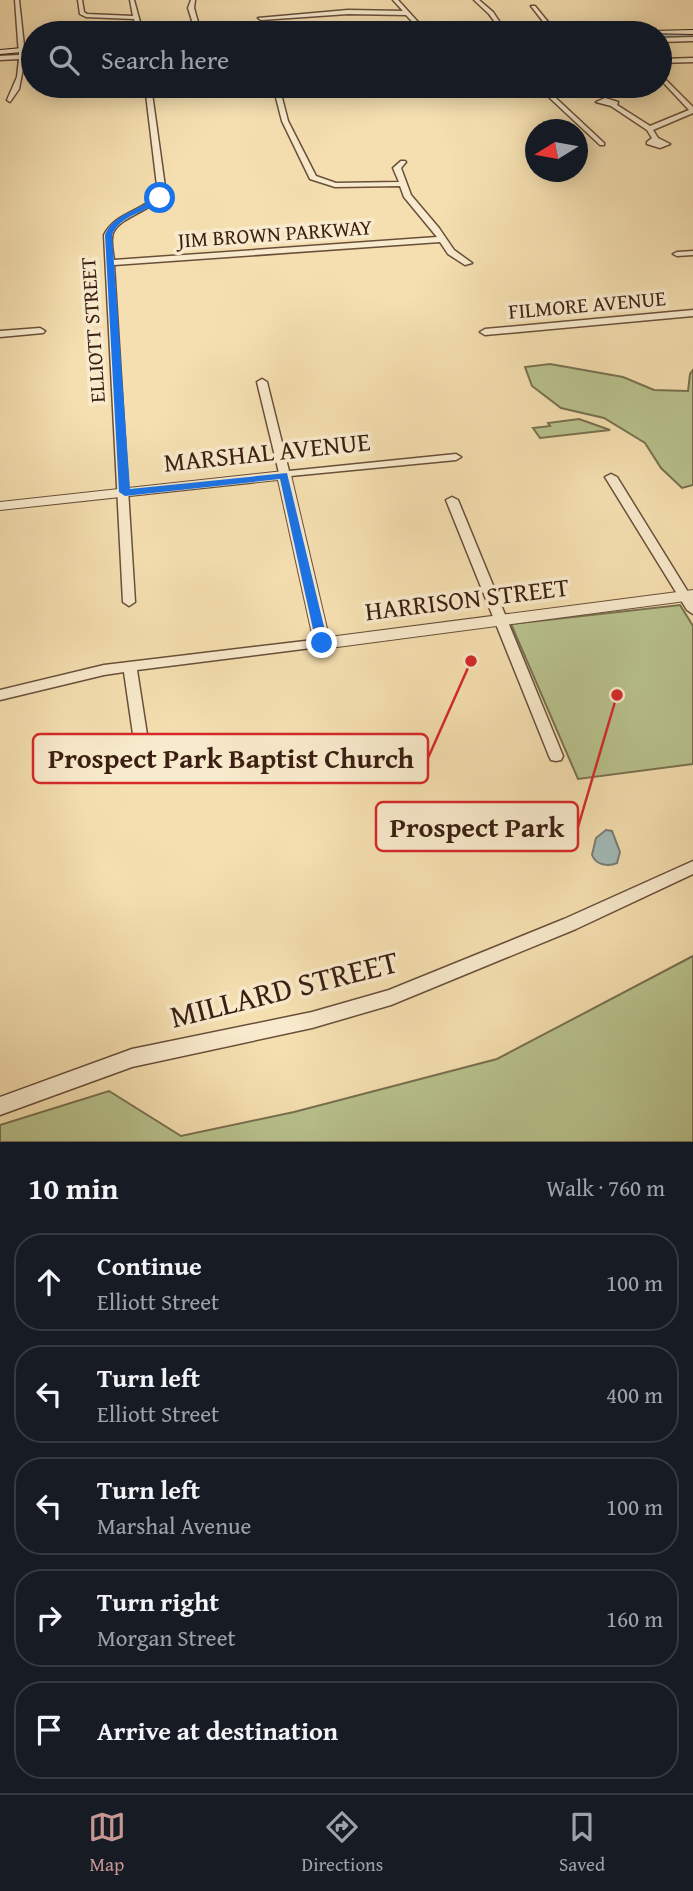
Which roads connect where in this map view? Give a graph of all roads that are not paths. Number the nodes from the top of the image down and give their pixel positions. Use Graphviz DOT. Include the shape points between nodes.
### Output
graph roads {
  1 [pos="17,0"];
  2 [pos="80,0"];
  3 [pos="132,0"];
  4 [pos="193,0"];
  5 [pos="395,0"];
  6 [pos="476,0"];
  7 [pos="533,7"];
  8 [pos="407,13"];
  9 [pos="137,18"];
  10 [pos="261,18"];
  11 [pos="138,21"];
  12 [pos="195,21"];
  13 [pos="415,21"];
  14 [pos="497,21"];
  15 [pos="545,21"];
  16 [pos="672,32"];
  17 [pos="693,32"];
  18 [pos="21,36"];
  19 [pos="693,39"];
  20 [pos="672,40"];
  21 [pos="0,52"];
  22 [pos="21,54"];
  23 [pos="21,54"];
  24 [pos="0,58"];
  25 [pos="693,60"];
  26 [pos="672,61"];
  27 [pos="21,82"];
  28 [pos="672,88"];
  29 [pos="150,98"];
  30 [pos="280,98"];
  31 [pos="553,98"];
  32 [pos="10,100"];
  33 [pos="612,105"];
  34 [pos="693,109"];
  35 [pos="649,130"];
  36 [pos="656,139"];
  37 [pos="602,144"];
  38 [pos="403,162"];
  39 [pos="402,184"];
  40 [pos="442,239"];
  41 [pos="693,253"];
  42 [pos="677,254"];
  43 [pos="110,263"];
  44 [pos="468,263"];
  45 [pos="693,313"];
  46 [pos="40,331"];
  47 [pos="485,332"];
  48 [pos="0,334"];
  49 [pos="262,382"];
  50 [pos="456,457"];
  51 [pos="284,475"];
  52 [pos="611,477"];
  53 [pos="125,492"];
  54 [pos="452,500"];
  55 [pos="0,506"];
  56 [pos="690,601"];
  57 [pos="129,602"];
  58 [pos="501,620"];
  59 [pos="322,643"];
  60 [pos="130,667"];
  61 [pos="0,695"];
  62 [pos="141,741"];
  63 [pos="556,756"];
  64 [pos="693,867"];
  65 [pos="0,1106"];
  1 -- 18 [label="street"];
  2 -- 9 [label="street" via="86,15"];
  3 -- 9 [label="street"];
  4 -- 12 [label="street"];
  5 -- 8 [label="street"];
  6 -- 14 [label="street"];
  7 -- 15 [label="street"];
  8 -- 10 [label="street"];
  8 -- 13 [label="street"];
  9 -- 11 [label="street"];
  16 -- 17 [label="main road"];
  19 -- 20 [label="street"];
  21 -- 22 [label="main road"];
  23 -- 24 [label="street"];
  25 -- 26 [label="street"];
  27 -- 32 [label="street"];
  28 -- 34 [label="street"];
  29 -- 43 [label="street, ELLIOTT STREET" via="162,194 152,205 112,227 108,235"];
  30 -- 39 [label="street" via="288,127 316,179 342,185"];
  31 -- 37 [label="street"];
  33 -- 35 [label="street"];
  34 -- 35 [label="street"];
  35 -- 36 [label="street"];
  38 -- 39 [label="street" via="397,168"];
  39 -- 40 [label="street"];
  40 -- 43 [label="street, JIM BROWN PARKWAY"];
  40 -- 44 [label="street" via="455,256"];
  41 -- 42 [label="street"];
  43 -- 53 [label="street, ELLIOTT STREET"];
  45 -- 47 [label="street, FILMORE AVENUE"];
  46 -- 48 [label="street"];
  49 -- 51 [label="street"];
  50 -- 51 [label="street, MARSHAL AVENUE"];
  51 -- 53 [label="street, MARSHAL AVENUE"];
  51 -- 59 [label="street"];
  52 -- 56 [label="street"];
  53 -- 55 [label="street, MARSHAL AVENUE"];
  53 -- 57 [label="street, ELLIOTT STREET"];
  54 -- 58 [label="street"];
  56 -- 58 [label="street, HARRISON STREET"];
  58 -- 59 [label="street, HARRISON STREET"];
  58 -- 63 [label="street"];
  59 -- 60 [label="street, HARRISON STREET"];
  60 -- 61 [label="street, HARRISON STREET"];
  60 -- 62 [label="street"];
  64 -- 65 [label="street, MILLARD STREET" via="570,924 391,997 312,1020 132,1058"];
}
